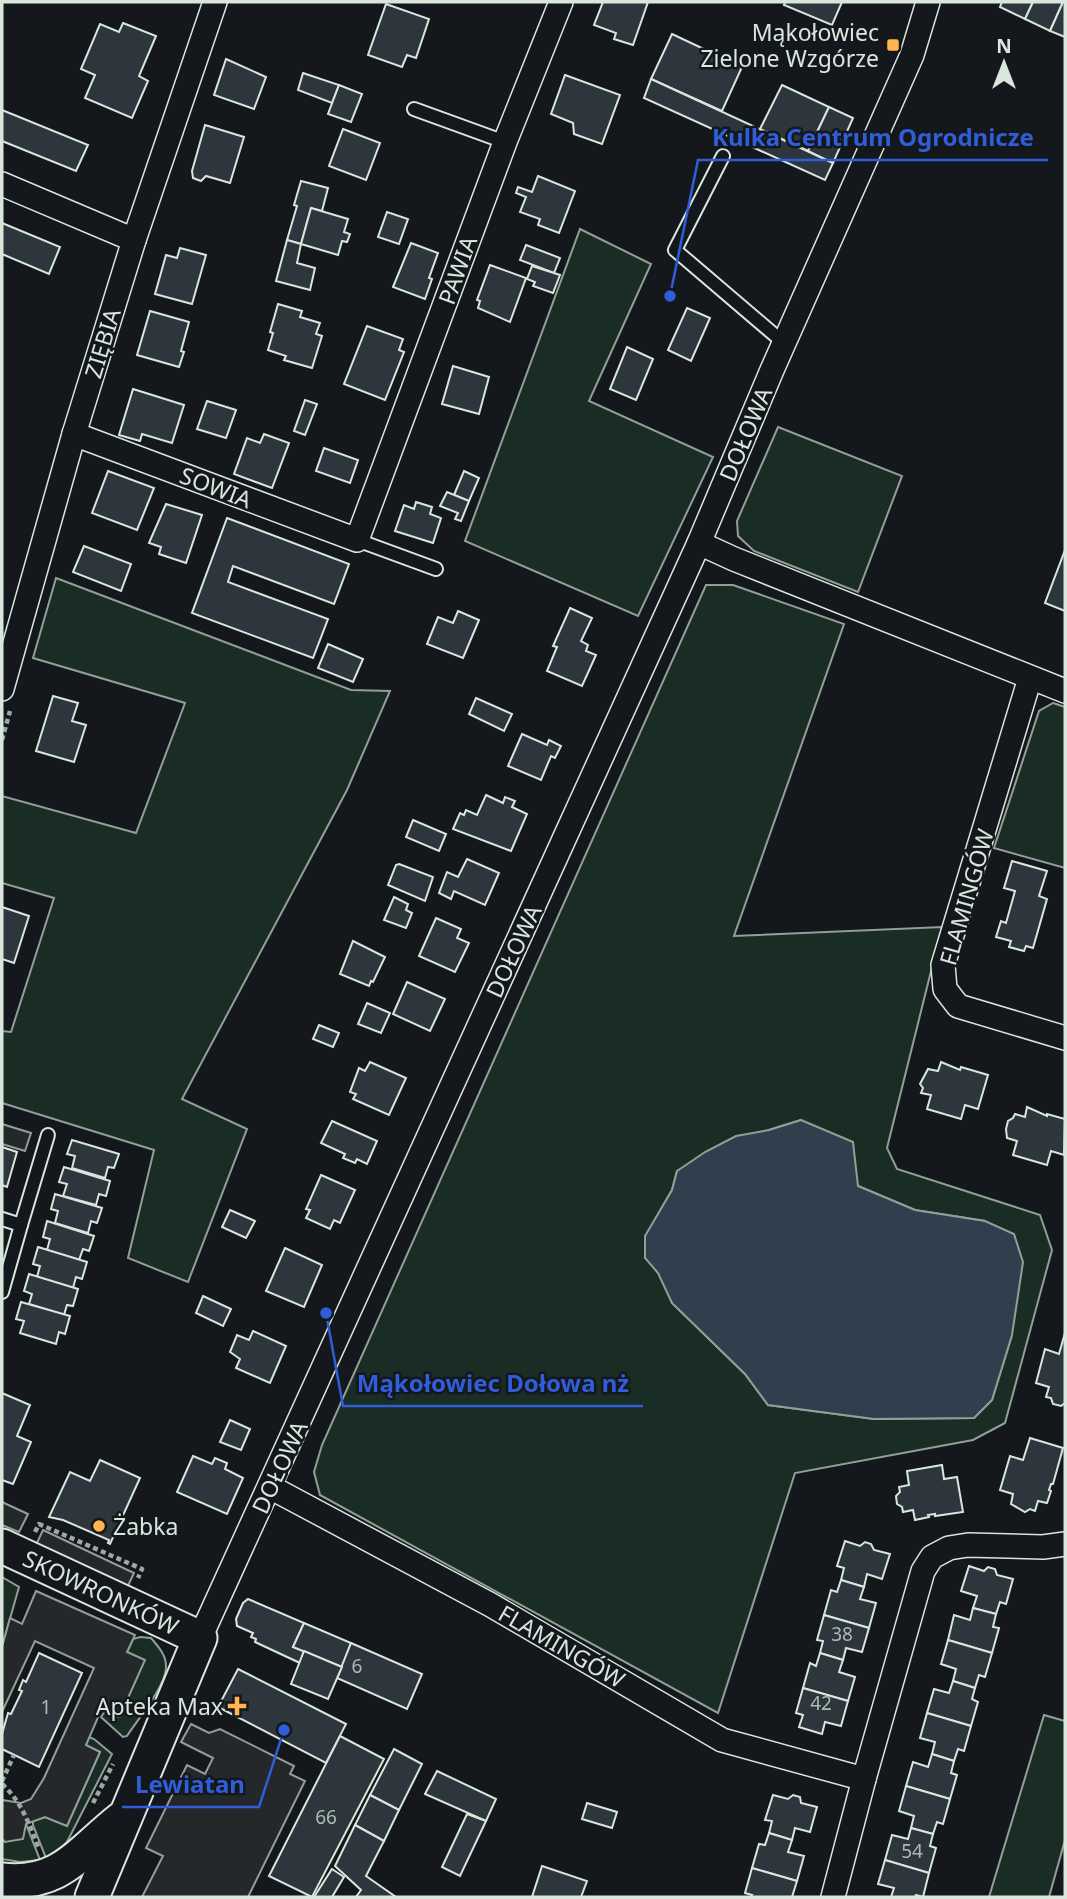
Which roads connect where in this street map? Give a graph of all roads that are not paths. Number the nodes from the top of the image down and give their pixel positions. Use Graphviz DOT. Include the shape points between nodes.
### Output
graph roads {
  1 [pos="215,2"];
  2 [pos="561,2"];
  3 [pos="928,2"];
  4 [pos="414,109"];
  5 [pos="505,142"];
  6 [pos="723,156"];
  7 [pos="2,184"];
  8 [pos="134,240"];
  9 [pos="784,343"];
  10 [pos="74,434"];
  11 [pos="357,541"];
  12 [pos="699,543"];
  13 [pos="436,569"];
  14 [pos="1030,678"];
  15 [pos="2,689"];
  16 [pos="1065,691"];
  17 [pos="1065,1038"];
  18 [pos="48,1135"];
  19 [pos="2,1219"];
  20 [pos="21,1225"];
  21 [pos="2,1292"];
  22 [pos="270,1487"];
  23 [pos="1065,1544"];
  24 [pos="2,1546"];
  25 [pos="200,1638"];
  26 [pos="864,1779"];
  27 [pos="128,1813"];
  28 [pos="2,1880"];
  29 [pos="92,1897"];
  30 [pos="833,1897"];
  1 -- 8 [label="street, ZIĘBIA"];
  2 -- 5 [label="street, PAWIA"];
  3 -- 9 [label="street, DOŁOWA" via="912,55"];
  4 -- 5 [label="lane"];
  5 -- 11 [label="street, PAWIA"];
  6 -- 9 [label="lane" via="675,250"];
  7 -- 8 [label="street"];
  8 -- 10 [label="street, ZIĘBIA"];
  9 -- 12 [label="street, DOŁOWA"];
  10 -- 11 [label="street, SOWIA"];
  10 -- 15 [label="street, ZIĘBIA"];
  11 -- 13 [label="lane"];
  12 -- 14 [label="street"];
  12 -- 22 [label="street, DOŁOWA"];
  14 -- 16 [label="street"];
  14 -- 17 [label="street, FLAMINGÓW" via="943,965 945,989 958,1006"];
  18 -- 20 [label="lane"];
  19 -- 20 [label="lane"];
  20 -- 21 [label="lane"];
  22 -- 25 [label="street, DOŁOWA"];
  22 -- 26 [label="street, FLAMINGÓW" via="491,1605 722,1740"];
  23 -- 26 [label="street" via="968,1545 932,1557 923,1571"];
  24 -- 25 [label="street, SKOWRONKÓW"];
  25 -- 27 [label="street, DOŁOWA"];
  26 -- 30 [label="street"];
  27 -- 28 [label="street" via="61,1870 30,1880"];
  27 -- 29 [label="street, DOŁOWA"];
}
